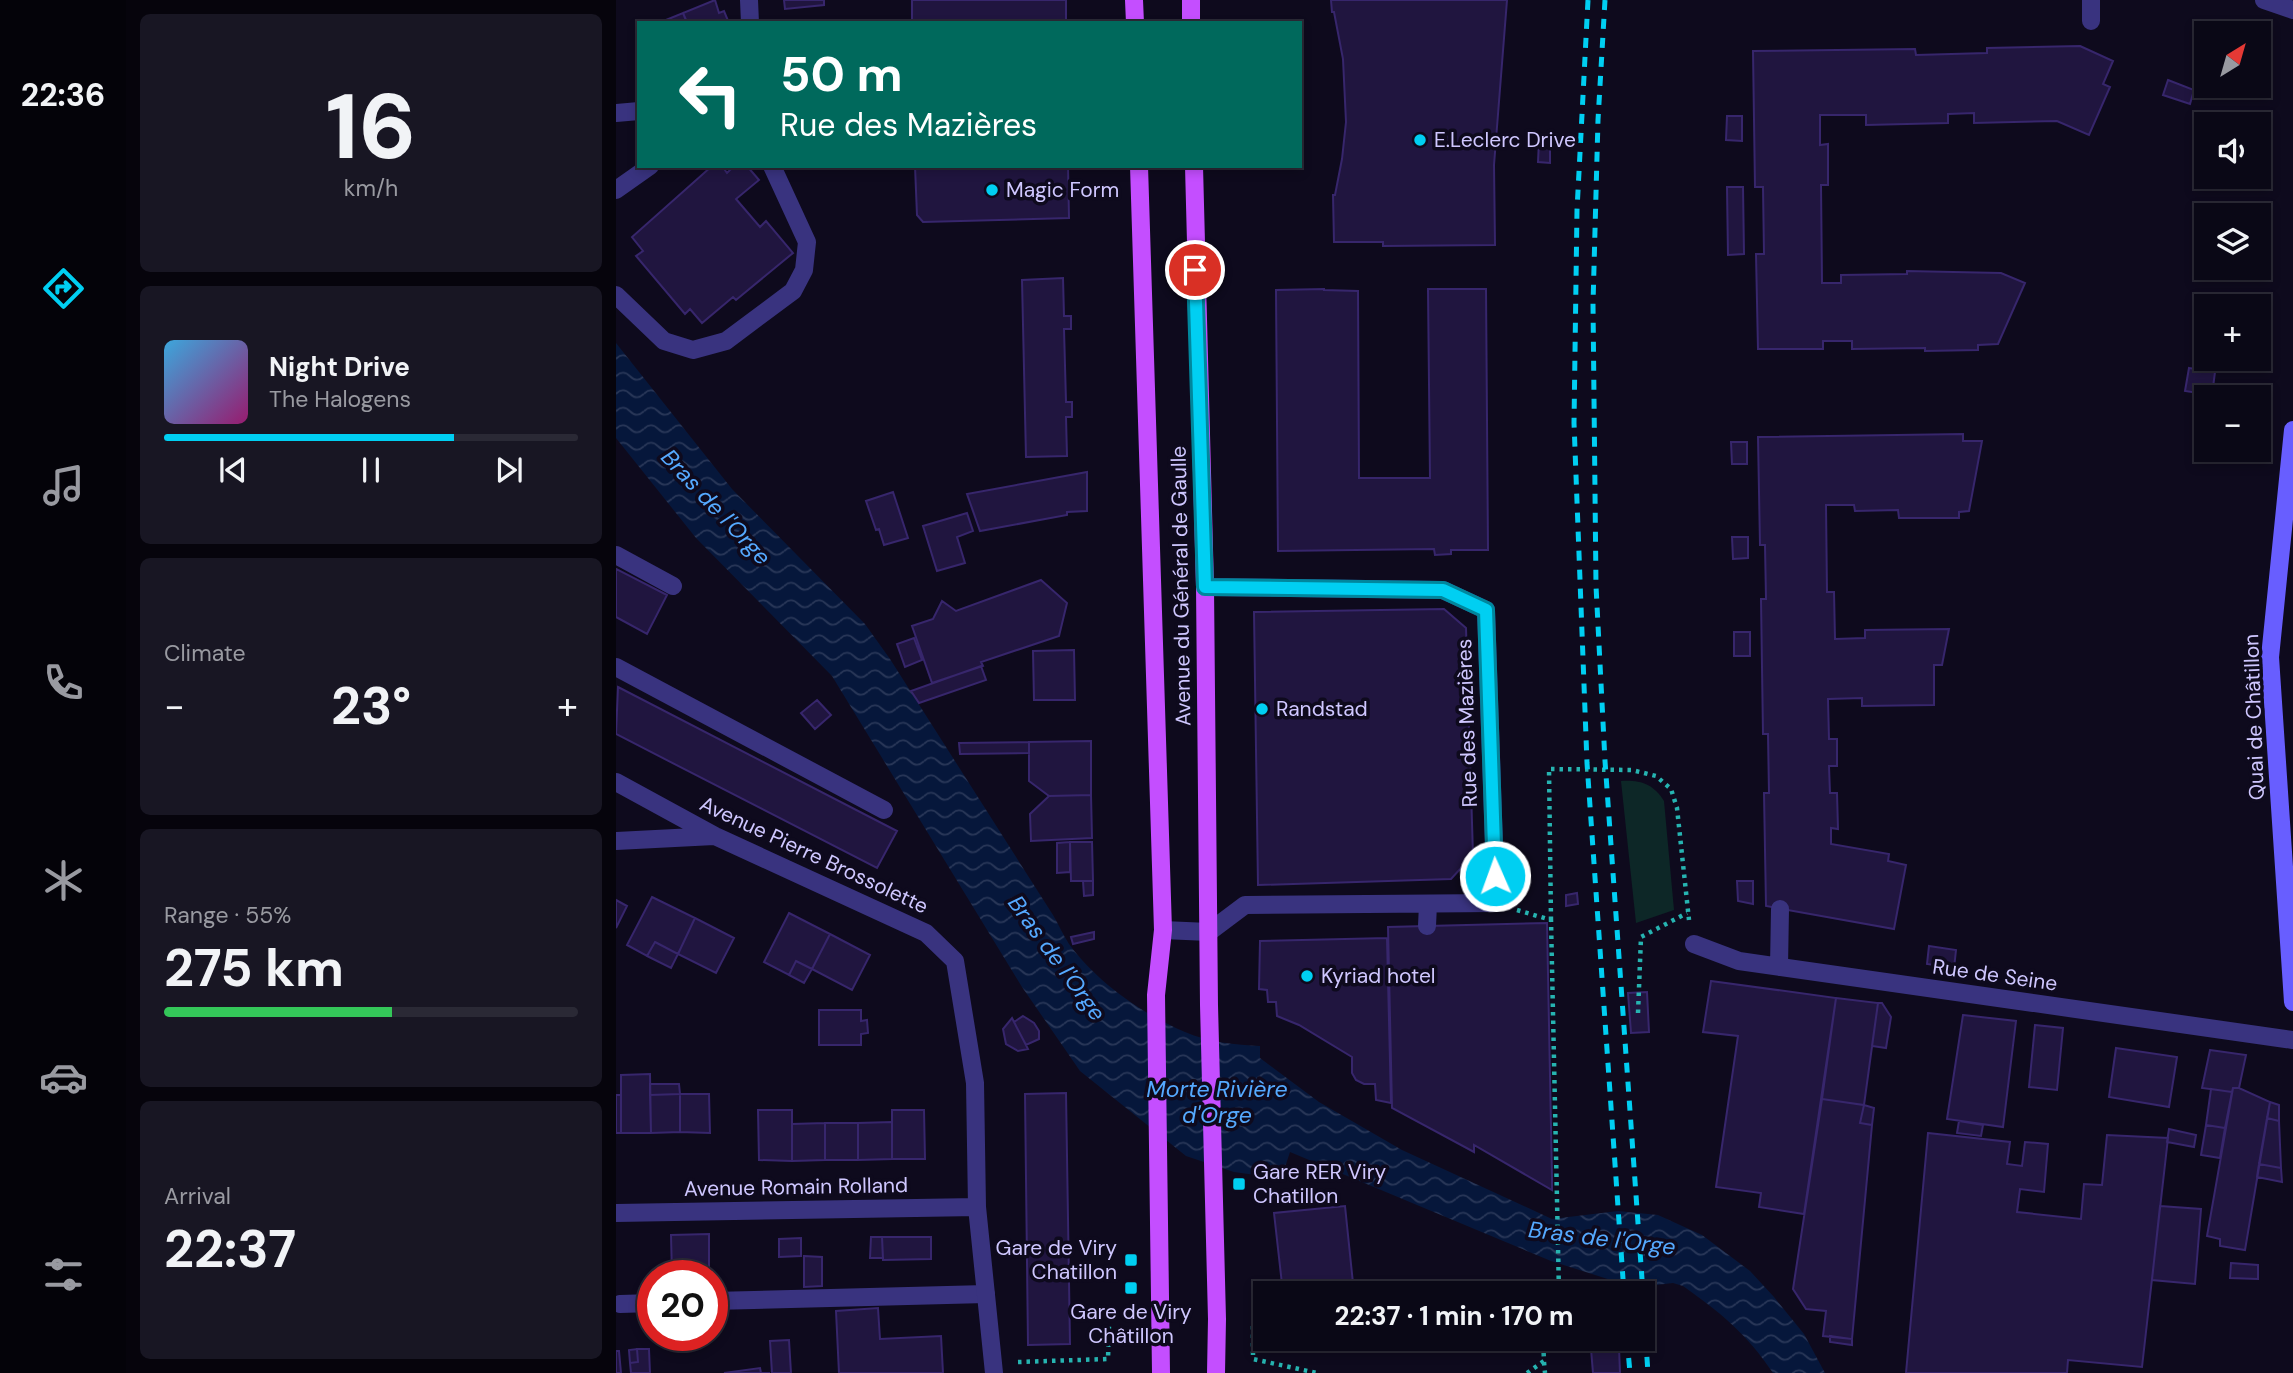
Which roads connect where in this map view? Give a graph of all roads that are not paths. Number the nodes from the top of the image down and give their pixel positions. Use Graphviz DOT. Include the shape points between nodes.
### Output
graph roads {
  1 [pos="748,0"];
  2 [pos="1134,0"];
  3 [pos="1191,0"];
  4 [pos="2091,0"];
  5 [pos="2264,0"];
  6 [pos="2293,10"];
  7 [pos="750,21"];
  8 [pos="1135,21"];
  9 [pos="1191,21"];
  10 [pos="2091,21"];
  11 [pos="637,111"];
  12 [pos="616,113"];
  13 [pos="647,168"];
  14 [pos="773,168"];
  15 [pos="1139,168"];
  16 [pos="1194,168"];
  17 [pos="616,190"];
  18 [pos="616,295"];
  19 [pos="2293,430"];
  20 [pos="2288,525"];
  21 [pos="616,555"];
  22 [pos="673,586"];
  23 [pos="1205,587"];
  24 [pos="616,667"];
  25 [pos="616,782"];
  26 [pos="884,810"];
  27 [pos="715,835"];
  28 [pos="616,841"];
  29 [pos="1428,904"];
  30 [pos="1780,909"];
  31 [pos="1427,926"];
  32 [pos="1163,930"];
  33 [pos="1209,932"];
  34 [pos="1694,944"];
  35 [pos="1779,967"];
  36 [pos="2293,1002"];
  37 [pos="2293,1040"];
  38 [pos="977,1207"];
  39 [pos="616,1213"];
  40 [pos="986,1294"];
  41 [pos="728,1301"];
  42 [pos="637,1303"];
  43 [pos="620,1304"];
  44 [pos="994,1373"];
  45 [pos="1161,1373"];
  46 [pos="1216,1373"];
  1 -- 7 [label="street"];
  2 -- 8 [label="main road"];
  3 -- 9 [label="main road"];
  4 -- 10 [label="street"];
  5 -- 6 [label="street"];
  11 -- 12 [label="street"];
  13 -- 17 [label="street"];
  14 -- 18 [label="street" via="807,242 804,270 793,291 726,341 693,350 664,341"];
  15 -- 32 [label="main road, Avenue du Général de Gaulle"];
  16 -- 23 [label="main road, Avenue du Général de Gaulle"];
  19 -- 20 [label="main road, Quai de Châtillon"];
  20 -- 36 [label="main road, Quai de Châtillon" via="2270,657"];
  21 -- 22 [label="street"];
  23 -- 29 [label="street, Rue des Mazières" via="1443,590 1486,610 1496,903"];
  23 -- 33 [label="main road, Avenue du Général de Gaulle"];
  24 -- 26 [label="street"];
  25 -- 27 [label="street, Avenue Pierre Brossolette"];
  27 -- 28 [label="street"];
  27 -- 38 [label="street, Avenue Pierre Brossolette" via="926,933 955,961 975,1083"];
  29 -- 31 [label="street"];
  29 -- 33 [label="street" via="1245,905"];
  30 -- 35 [label="street"];
  32 -- 33 [label="street"];
  32 -- 45 [label="main road, Avenue du Général de Gaulle" via="1156,995"];
  33 -- 46 [label="main road, Avenue du Général de Gaulle"];
  34 -- 35 [label="street, Rue de Seine" via="1739,961"];
  35 -- 37 [label="street, Rue de Seine"];
  38 -- 39 [label="street, Avenue Romain Rolland"];
  38 -- 40 [label="street, Avenue Pierre Brossolette"];
  40 -- 41 [label="street"];
  40 -- 44 [label="street, Avenue Pierre Brossolette"];
  42 -- 43 [label="street"];
}
